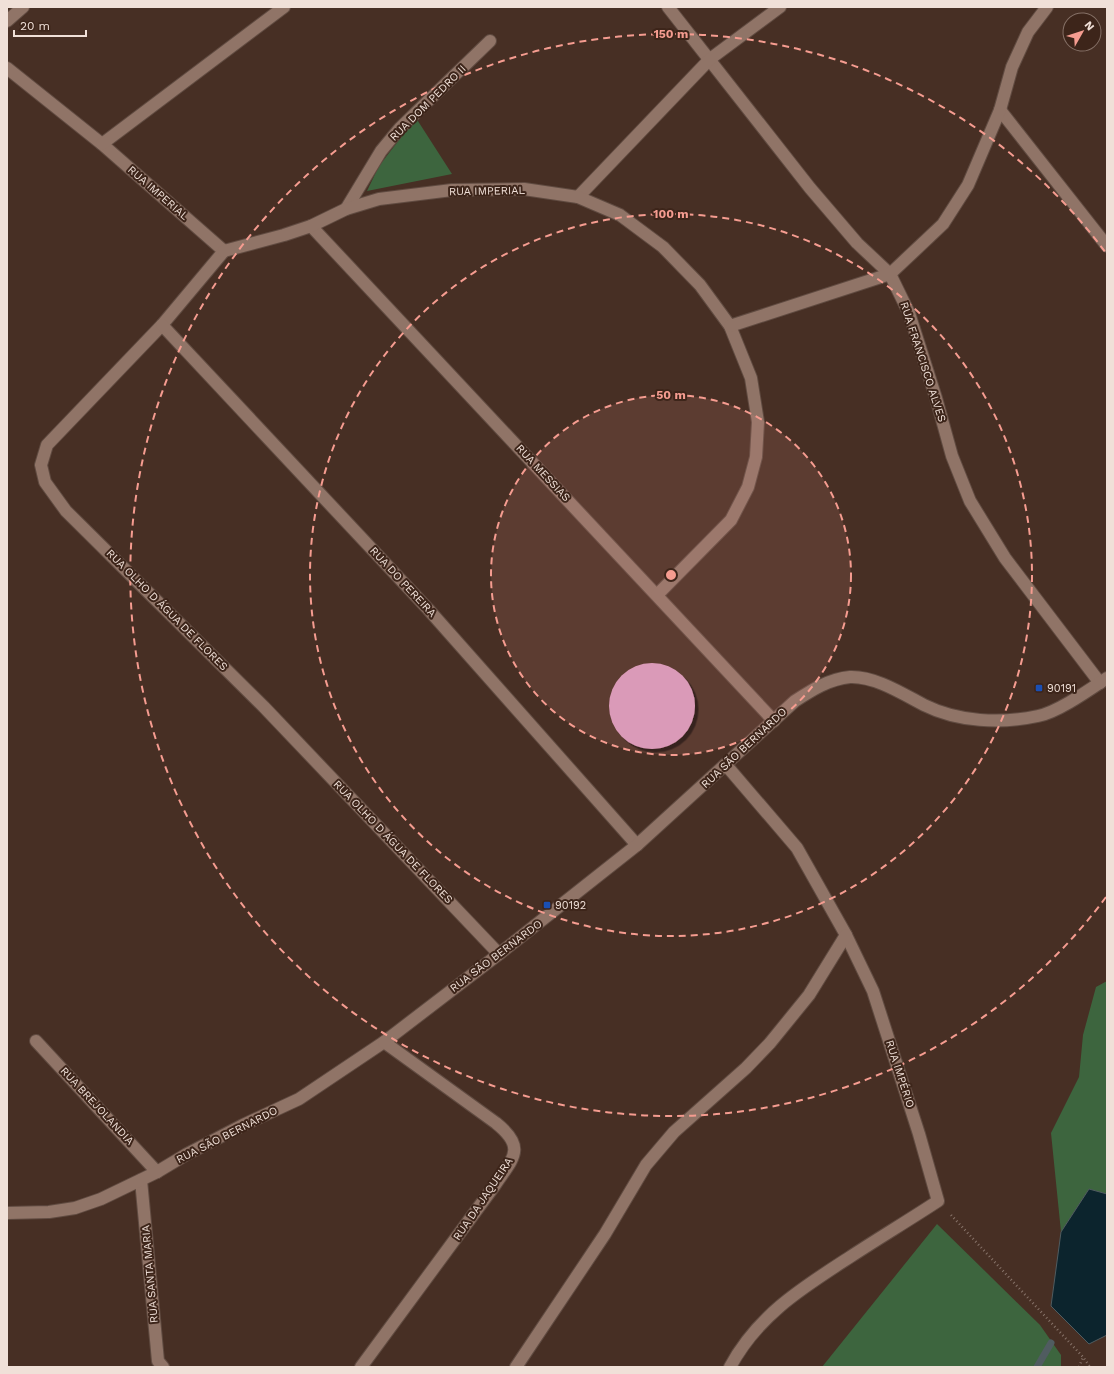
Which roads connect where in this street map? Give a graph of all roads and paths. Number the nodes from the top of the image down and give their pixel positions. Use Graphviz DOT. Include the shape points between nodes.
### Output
graph roads {
  1 [pos="23,7"];
  2 [pos="284,7"];
  3 [pos="668,7"];
  4 [pos="780,7"];
  5 [pos="1047,7"];
  6 [pos="7,21"];
  7 [pos="490,42"];
  8 [pos="710,59"];
  9 [pos="7,68"];
  10 [pos="1000,110"];
  11 [pos="102,144"];
  12 [pos="578,197"];
  13 [pos="346,209"];
  14 [pos="311,226"];
  15 [pos="1107,246"];
  16 [pos="224,251"];
  17 [pos="890,274"];
  18 [pos="162,325"];
  19 [pos="730,326"];
  20 [pos="657,595"];
  21 [pos="1104,681"];
  22 [pos="774,721"];
  23 [pos="726,765"];
  24 [pos="637,845"];
  25 [pos="846,935"];
  26 [pos="499,954"];
  27 [pos="36,1041"];
  28 [pos="384,1042"];
  29 [pos="157,1172"];
  30 [pos="141,1180"];
  31 [pos="938,1201"];
  32 [pos="7,1213"];
  33 [pos="1083,1357"];
  34 [pos="158,1365"];
  35 [pos="361,1367"];
  36 [pos="516,1367"];
  37 [pos="730,1367"];
  38 [pos="1078,1367"];
  39 [pos="1090,1367"];
  1 -- 6 [label="street"];
  2 -- 11 [label="street"];
  3 -- 8 [label="street, RUA FRANCISCO ALVES"];
  4 -- 8 [label="street"];
  5 -- 10 [label="street" via="1028,32 1012,67"];
  7 -- 13 [label="street, RUA DOM PEDRO II" via="400,128 381,151"];
  8 -- 12 [label="street"];
  8 -- 17 [label="street, RUA FRANCISCO ALVES" via="810,188 857,243"];
  9 -- 11 [label="street, RUA IMPERIAL"];
  10 -- 15 [label="street"];
  10 -- 17 [label="street" via="968,185 943,224"];
  11 -- 16 [label="street, RUA IMPERIAL"];
  12 -- 13 [label="street, RUA IMPERIAL" via="524,189 452,190 379,199"];
  12 -- 19 [label="street, RUA IMPERIAL" via="620,215 663,247 700,285"];
  13 -- 14 [label="street, RUA IMPERIAL"];
  14 -- 16 [label="street, RUA IMPERIAL" via="284,236"];
  14 -- 20 [label="street, RUA MESSIAS"];
  16 -- 18 [label="street, RUA OLHO D ÁGUA DE FLORES"];
  17 -- 19 [label="street"];
  17 -- 21 [label="street, RUA FRANCISCO ALVES" via="909,313 952,456 970,501 1005,558"];
  18 -- 24 [label="street, RUA DO PEREIRA" via="428,609"];
  18 -- 26 [label="street, RUA OLHO D ÁGUA DE FLORES" via="47,445 41,464 45,482 66,511 264,708"];
  19 -- 20 [label="street, RUA IMPERIAL" via="751,378 758,422 756,457 748,487 731,520"];
  20 -- 22 [label="street, RUA MESSIAS"];
  21 -- 22 [label="street, RUA SÃO BERNARDO" via="1077,698 1039,716 1002,720 966,719 926,705 898,690 852,677 834,680 817,687 795,701"];
  22 -- 23 [label="street, RUA SÃO BERNARDO"];
  23 -- 24 [label="street, RUA SÃO BERNARDO"];
  23 -- 25 [label="street, RUA IMPÉRIO" via="797,848"];
  24 -- 26 [label="street, RUA SÃO BERNARDO"];
  25 -- 31 [label="street, RUA IMPÉRIO" via="874,991"];
  25 -- 36 [label="street" via="809,995 770,1043 746,1068 674,1132 646,1165 605,1234"];
  26 -- 28 [label="street, RUA SÃO BERNARDO"];
  27 -- 29 [label="street, RUA BREJOLANDIA"];
  28 -- 29 [label="street, RUA SÃO BERNARDO" via="299,1099 201,1147"];
  28 -- 35 [label="street, RUA DA JAQUEIRA" via="510,1134 515,1147 512,1160 499,1179"];
  29 -- 30 [label="street, RUA SÃO BERNARDO"];
  30 -- 32 [label="street, RUA SÃO BERNARDO" via="75,1208 48,1212"];
  30 -- 34 [label="street, RUA SANTA MARIA"];
  31 -- 33 [label="path"];
  31 -- 37 [label="street" via="784,1302 764,1319 748,1338"];
  33 -- 38 [label="path"];
  33 -- 39 [label="path"];
}
